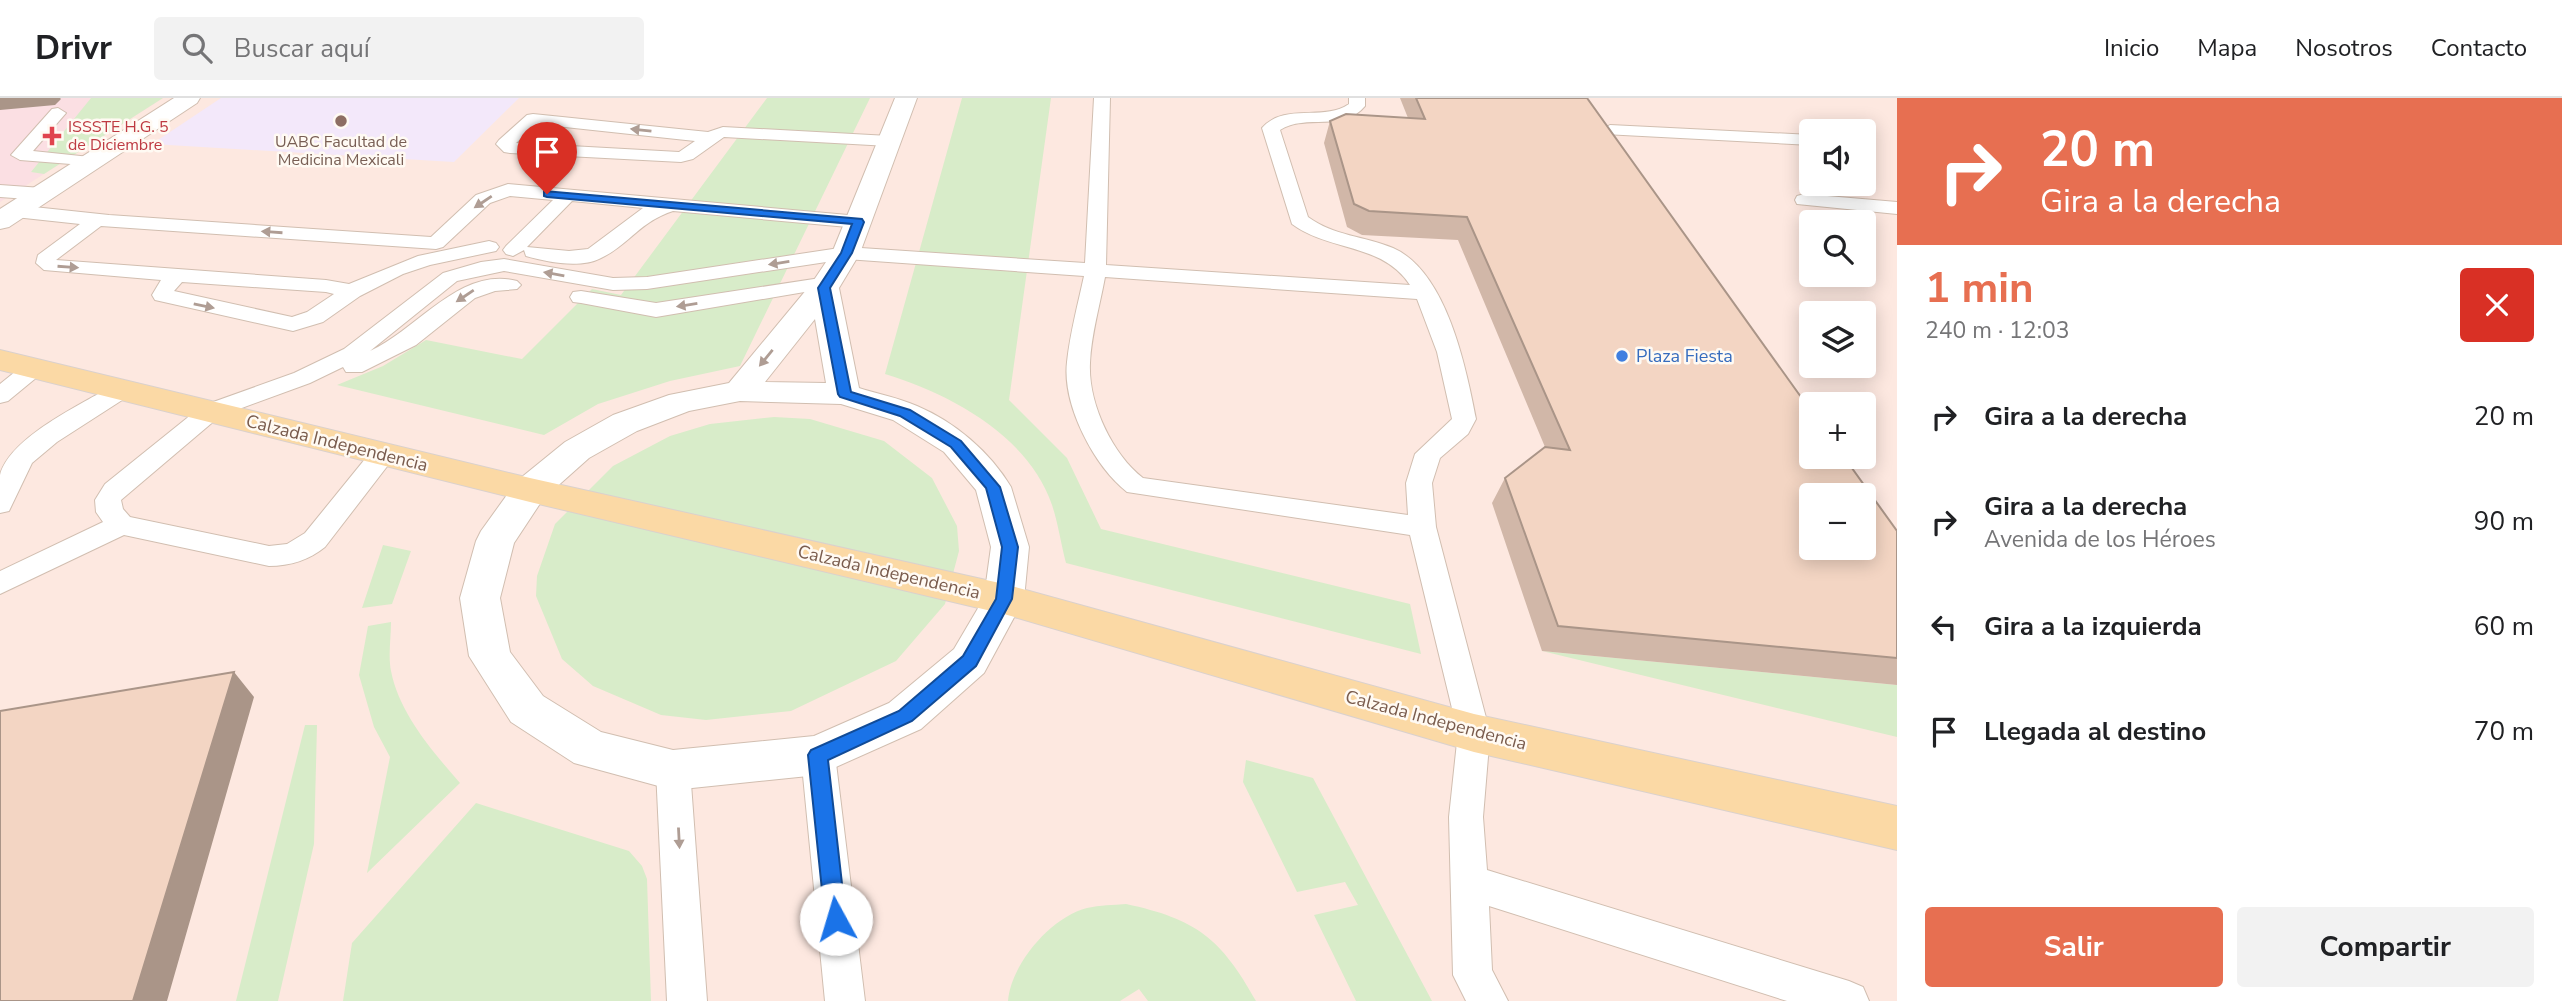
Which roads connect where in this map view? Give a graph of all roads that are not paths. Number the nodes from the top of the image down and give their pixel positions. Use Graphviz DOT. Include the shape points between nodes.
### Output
graph roads {
  1 [pos="189,98"];
  2 [pos="906,98"];
  3 [pos="1101,98"];
  4 [pos="1357,98"];
  5 [pos="547,105"];
  6 [pos="58,113"];
  7 [pos="533,119"];
  8 [pos="1602,119"];
  9 [pos="708,137"];
  10 [pos="1799,139"];
  11 [pos="889,141"];
  12 [pos="1631,161"];
  13 [pos="90,162"];
  14 [pos="0,191"];
  15 [pos="42,194"];
  16 [pos="567,196"];
  17 [pos="1804,200"];
  18 [pos="670,205"];
  19 [pos="1897,208"];
  20 [pos="8,216"];
  21 [pos="97,220"];
  22 [pos="859,222"];
  23 [pos="436,243"];
  24 [pos="489,247"];
  25 [pos="513,250"];
  26 [pos="846,253"];
  27 [pos="582,257"];
  28 [pos="1095,272"];
  29 [pos="178,274"];
  30 [pos="613,285"];
  31 [pos="825,286"];
  32 [pos="352,291"];
  33 [pos="1427,293"];
  34 [pos="17,364"];
  35 [pos="122,390"];
  36 [pos="740,391"];
  37 [pos="844,394"];
  38 [pos="0,396"];
  39 [pos="224,415"];
  40 [pos="383,454"];
  41 [pos="530,490"];
  42 [pos="0,504"];
  43 [pos="121,525"];
  44 [pos="1422,527"];
  45 [pos="0,583"];
  46 [pos="1004,599"];
  47 [pos="1474,733"];
  48 [pos="818,755"];
  49 [pos="673,770"];
  50 [pos="1897,828"];
  51 [pos="1471,884"];
  52 [pos="687,1001"];
  53 [pos="845,1001"];
  54 [pos="1488,1001"];
  55 [pos="1849,1001"];
  1 -- 13 [label="street"];
  2 -- 11 [label="street"];
  3 -- 28 [label="lane"];
  4 -- 33 [label="lane" via="1357,106 1346,115 1286,120 1271,128 1296,215 1336,241 1398,257"];
  5 -- 7 [label="lane"];
  6 -- 13 [label="lane" via="20,155"];
  9 -- 7 [label="lane, one-way"];
  7 -- 9 [label="lane" via="506,147 681,157"];
  8 -- 10 [label="lane"];
  8 -- 12 [label="street"];
  9 -- 11 [label="lane" via="729,132"];
  11 -- 22 [label="street"];
  13 -- 15 [label="street"];
  14 -- 15 [label="lane"];
  15 -- 20 [label="street"];
  16 -- 18 [label="lane"];
  16 -- 23 [label="lane, one-way" via="508,190 496,194 483,199"];
  16 -- 25 [label="lane"];
  17 -- 19 [label="lane"];
  18 -- 22 [label="lane"];
  18 -- 27 [label="lane" via="647,214 605,247"];
  20 -- 21 [label="lane"];
  23 -- 21 [label="lane, one-way"];
  21 -- 29 [label="lane, one-way" via="53,250 46,263"];
  22 -- 26 [label="street"];
  23 -- 24 [label="lane"];
  24 -- 25 [label="lane"];
  24 -- 32 [label="lane" via="425,260"];
  25 -- 27 [label="lane"];
  26 -- 28 [label="lane"];
  26 -- 30 [label="lane, one-way"];
  26 -- 31 [label="street"];
  27 -- 30 [label="lane"];
  28 -- 33 [label="lane"];
  28 -- 44 [label="lane" via="1078,378 1086,411 1125,480 1136,486"];
  29 -- 32 [label="lane"];
  29 -- 32 [label="lane, one-way" via="163,295 293,324 315,317"];
  30 -- 39 [label="lane, one-way" via="504,265 450,277 352,354"];
  31 -- 36 [label="street, one-way"];
  31 -- 37 [label="street"];
  31 -- 39 [label="lane, one-way" via="656,310 502,284 483,285 405,342 315,386"];
  33 -- 44 [label="lane" via="1448,348 1464,419 1428,454 1419,483"];
  34 -- 35 [label="main road, Calzada Independencia"];
  34 -- 38 [label="lane"];
  35 -- 39 [label="main road, Calzada Independencia"];
  35 -- 42 [label="lane" via="21,458"];
  36 -- 37 [label="street"];
  36 -- 41 [label="street" via="681,402 625,423 577,450"];
  37 -- 46 [label="street" via="905,413 956,444 993,487 1010,547"];
  39 -- 40 [label="main road, Calzada Independencia"];
  39 -- 43 [label="lane" via="114,490 108,500 110,512"];
  40 -- 41 [label="main road, Calzada Independencia"];
  40 -- 43 [label="lane" via="315,540 286,556"];
  41 -- 46 [label="main road, Calzada Independencia"];
  41 -- 49 [label="street" via="495,541 480,598 490,656 527,709 590,749"];
  43 -- 45 [label="lane"];
  44 -- 47 [label="lane"];
  46 -- 47 [label="main road, Calzada Independencia"];
  46 -- 48 [label="street" via="969,661 905,716"];
  47 -- 50 [label="main road, Calzada Independencia"];
  47 -- 51 [label="lane" via="1466,817"];
  48 -- 49 [label="street"];
  48 -- 53 [label="lane"];
  49 -- 52 [label="lane, one-way"];
  51 -- 54 [label="lane" via="1473,975"];
  51 -- 55 [label="lane"];
}
